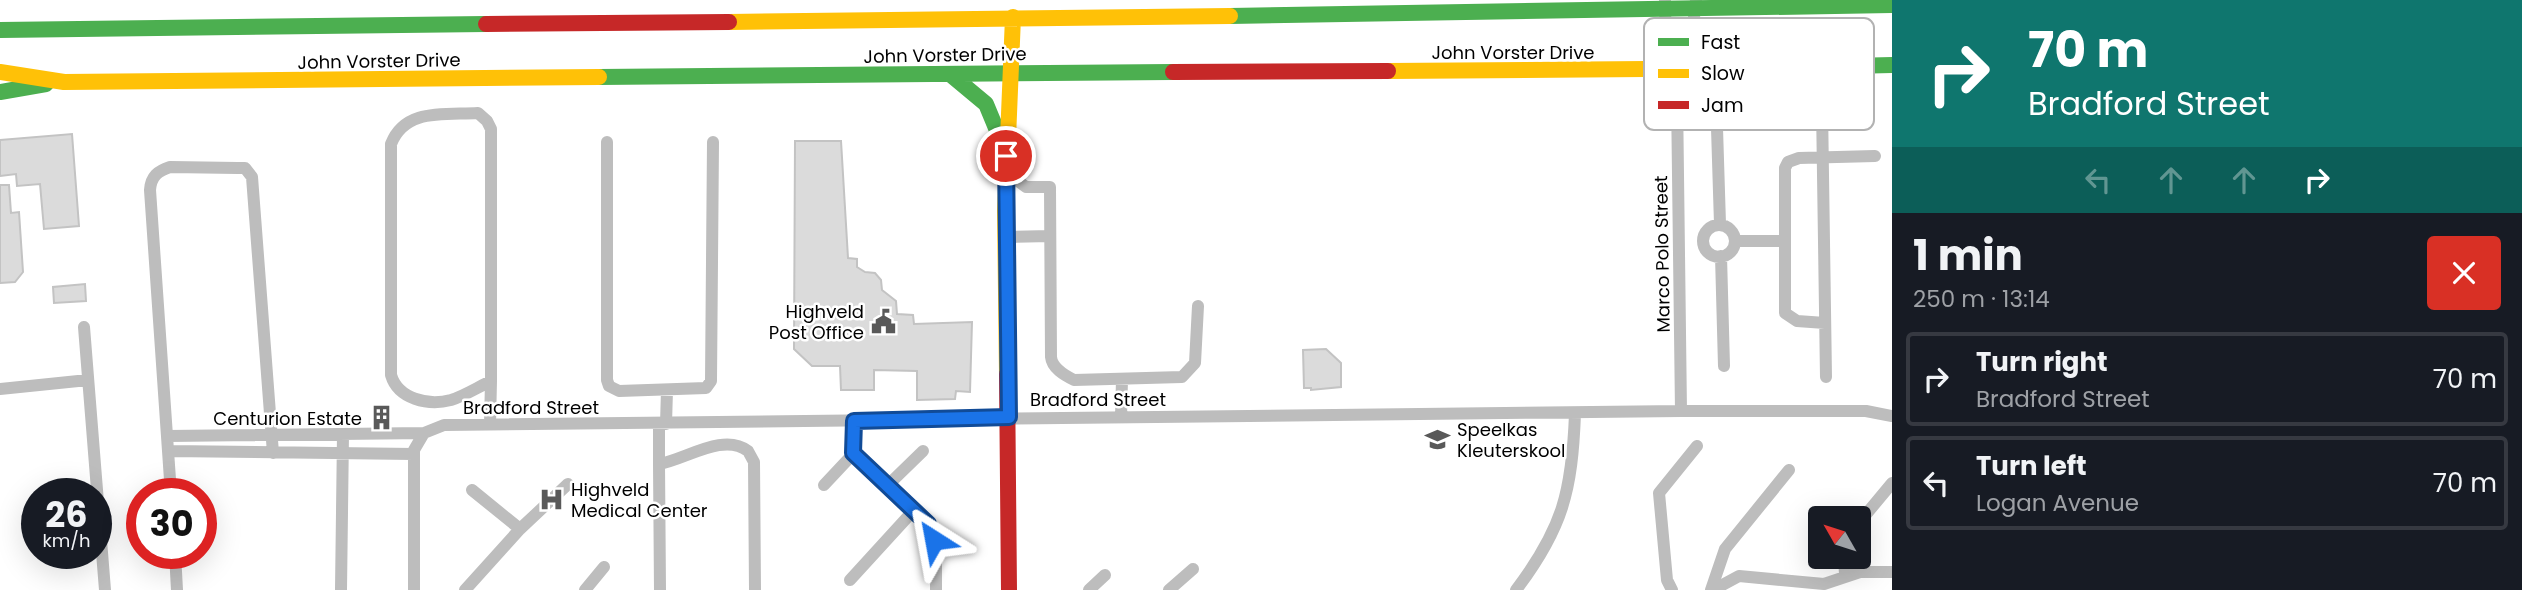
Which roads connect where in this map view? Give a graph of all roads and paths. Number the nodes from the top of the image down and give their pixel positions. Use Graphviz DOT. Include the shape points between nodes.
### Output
graph roads {
  1 [pos="1696,4"];
  2 [pos="1892,5"];
  3 [pos="1665,6"];
  4 [pos="1013,18"];
  5 [pos="0,30"];
  6 [pos="1874,65"];
  7 [pos="1892,65"];
  8 [pos="1644,71"];
  9 [pos="0,72"];
  10 [pos="1010,72"];
  11 [pos="950,74"];
  12 [pos="64,82"];
  13 [pos="0,92"];
  14 [pos="1677,130"];
  15 [pos="1717,130"];
  16 [pos="1822,130"];
  17 [pos="607,142"];
  18 [pos="713,142"];
  19 [pos="1875,156"];
  20 [pos="1822,158"];
  21 [pos="1006,164"];
  22 [pos="1720,225"];
  23 [pos="1050,236"];
  24 [pos="1007,237"];
  25 [pos="1703,240"];
  26 [pos="1735,241"];
  27 [pos="1783,241"];
  28 [pos="1679,242"];
  29 [pos="1721,257"];
  30 [pos="1198,306"];
  31 [pos="1825,323"];
  32 [pos="84,327"];
  33 [pos="1724,366"];
  34 [pos="1826,377"];
  35 [pos="88,380"];
  36 [pos="1122,380"];
  37 [pos="491,381"];
  38 [pos="0,389"];
  39 [pos="667,390"];
  40 [pos="1681,411"];
  41 [pos="1575,414"];
  42 [pos="1121,416"];
  43 [pos="1892,416"];
  44 [pos="1009,417"];
  45 [pos="854,421"];
  46 [pos="490,424"];
  47 [pos="662,424"];
  48 [pos="343,433"];
  49 [pos="424,433"];
  50 [pos="167,436"];
  51 [pos="273,436"];
  52 [pos="1697,446"];
  53 [pos="923,451"];
  54 [pos="169,452"];
  55 [pos="273,453"];
  56 [pos="853,453"];
  57 [pos="414,454"];
  58 [pos="342,455"];
  59 [pos="659,464"];
  60 [pos="1789,470"];
  61 [pos="170,478"];
  62 [pos="1892,483"];
  63 [pos="568,484"];
  64 [pos="824,485"];
  65 [pos="887,486"];
  66 [pos="472,490"];
  67 [pos="1871,508"];
  68 [pos="914,510"];
  69 [pos="520,529"];
  70 [pos="604,567"];
  71 [pos="176,569"];
  72 [pos="1194,569"];
  73 [pos="1845,569"];
  74 [pos="1892,572"];
  75 [pos="1105,575"];
  76 [pos="1845,575"];
  77 [pos="850,580"];
  78 [pos="1811,587"];
  79 [pos="105,590"];
  80 [pos="177,590"];
  81 [pos="341,590"];
  82 [pos="414,590"];
  83 [pos="465,590"];
  84 [pos="585,590"];
  85 [pos="660,590"];
  86 [pos="755,590"];
  87 [pos="936,590"];
  88 [pos="1009,590"];
  89 [pos="1089,590"];
  90 [pos="1169,590"];
  91 [pos="1516,590"];
  92 [pos="1672,590"];
  93 [pos="1712,590"];
  1 -- 2 [label="main road, John Vorster Drive"];
  1 -- 3 [label="main road, John Vorster Drive"];
  3 -- 4 [label="main road, John Vorster Drive"];
  4 -- 5 [label="main road, John Vorster Drive"];
  4 -- 10 [label="main road"];
  6 -- 7 [label="main road, John Vorster Drive"];
  8 -- 10 [label="main road, John Vorster Drive"];
  9 -- 12 [label="main road, John Vorster Drive"];
  10 -- 11 [label="main road, John Vorster Drive"];
  10 -- 21 [label="main road"];
  11 -- 12 [label="main road, John Vorster Drive"];
  11 -- 21 [label="main road" via="986,104"];
  12 -- 13 [label="main road"];
  14 -- 28 [label="street, Marco Polo Street"];
  15 -- 22 [label="street"];
  16 -- 20 [label="street"];
  17 -- 39 [label="street" via="607,380 619,391"];
  18 -- 39 [label="street" via="712,376 706,388"];
  19 -- 20 [label="street"];
  20 -- 27 [label="street" via="1793,160 1785,168"];
  20 -- 31 [label="street"];
  21 -- 23 [label="street" via="1026,187 1050,187"];
  21 -- 24 [label="main road"];
  22 -- 25 [label="street" via="1708,229"];
  22 -- 26 [label="street" via="1731,229"];
  23 -- 24 [label="street"];
  23 -- 36 [label="street" via="1052,362 1074,380"];
  24 -- 44 [label="main road"];
  25 -- 28 [label="street"];
  25 -- 29 [label="street" via="1707,252"];
  26 -- 27 [label="street"];
  26 -- 29 [label="street"];
  27 -- 31 [label="street" via="1785,313 1797,321"];
  28 -- 40 [label="street, Marco Polo Street"];
  29 -- 33 [label="street"];
  30 -- 36 [label="street" via="1197,354 1187,374"];
  31 -- 34 [label="street"];
  32 -- 35 [label="street"];
  35 -- 38 [label="street"];
  35 -- 79 [label="street"];
  36 -- 42 [label="street"];
  37 -- 37 [label="street" via="436,402 404,394 393,384 391,144 396,132 416,117 478,113 491,130"];
  37 -- 46 [label="street"];
  39 -- 47 [label="street"];
  40 -- 41 [label="street, Bradford Street"];
  40 -- 43 [label="street, Bradford Street" via="1866,411"];
  41 -- 42 [label="street, Bradford Street"];
  41 -- 91 [label="street" via="1573,467 1557,526"];
  42 -- 44 [label="street, Bradford Street"];
  44 -- 45 [label="street, Bradford Street"];
  44 -- 88 [label="main road"];
  45 -- 47 [label="street, Bradford Street"];
  45 -- 56 [label="street"];
  46 -- 47 [label="street, Bradford Street"];
  46 -- 49 [label="street, Bradford Street" via="440,425"];
  47 -- 59 [label="street"];
  48 -- 49 [label="street, Bradford Street"];
  48 -- 51 [label="street, Bradford Street"];
  48 -- 58 [label="street"];
  49 -- 57 [label="street"];
  50 -- 51 [label="street, Bradford Street"];
  50 -- 51 [label="street" via="150,190 160,170 184,167 245,168 252,177"];
  50 -- 54 [label="street"];
  51 -- 55 [label="street"];
  52 -- 92 [label="street" via="1659,493 1667,580"];
  53 -- 65 [label="street"];
  54 -- 55 [label="street"];
  54 -- 61 [label="street"];
  55 -- 58 [label="street"];
  56 -- 64 [label="street"];
  56 -- 65 [label="street"];
  57 -- 58 [label="street"];
  57 -- 82 [label="street"];
  58 -- 81 [label="street"];
  59 -- 85 [label="street"];
  59 -- 86 [label="street" via="703,447 739,446 748,451 754,462"];
  60 -- 93 [label="street" via="1725,549"];
  62 -- 67 [label="street"];
  63 -- 69 [label="street"];
  65 -- 68 [label="street"];
  66 -- 69 [label="street"];
  68 -- 77 [label="street"];
  68 -- 87 [label="street" via="932,531"];
  69 -- 83 [label="street"];
  70 -- 84 [label="street"];
  71 -- 80 [label="street"];
  72 -- 90 [label="street"];
  73 -- 76 [label="street"];
  74 -- 76 [label="street"];
  75 -- 89 [label="street"];
  76 -- 78 [label="street"];
  78 -- 93 [label="street" via="1748,575"];
}
